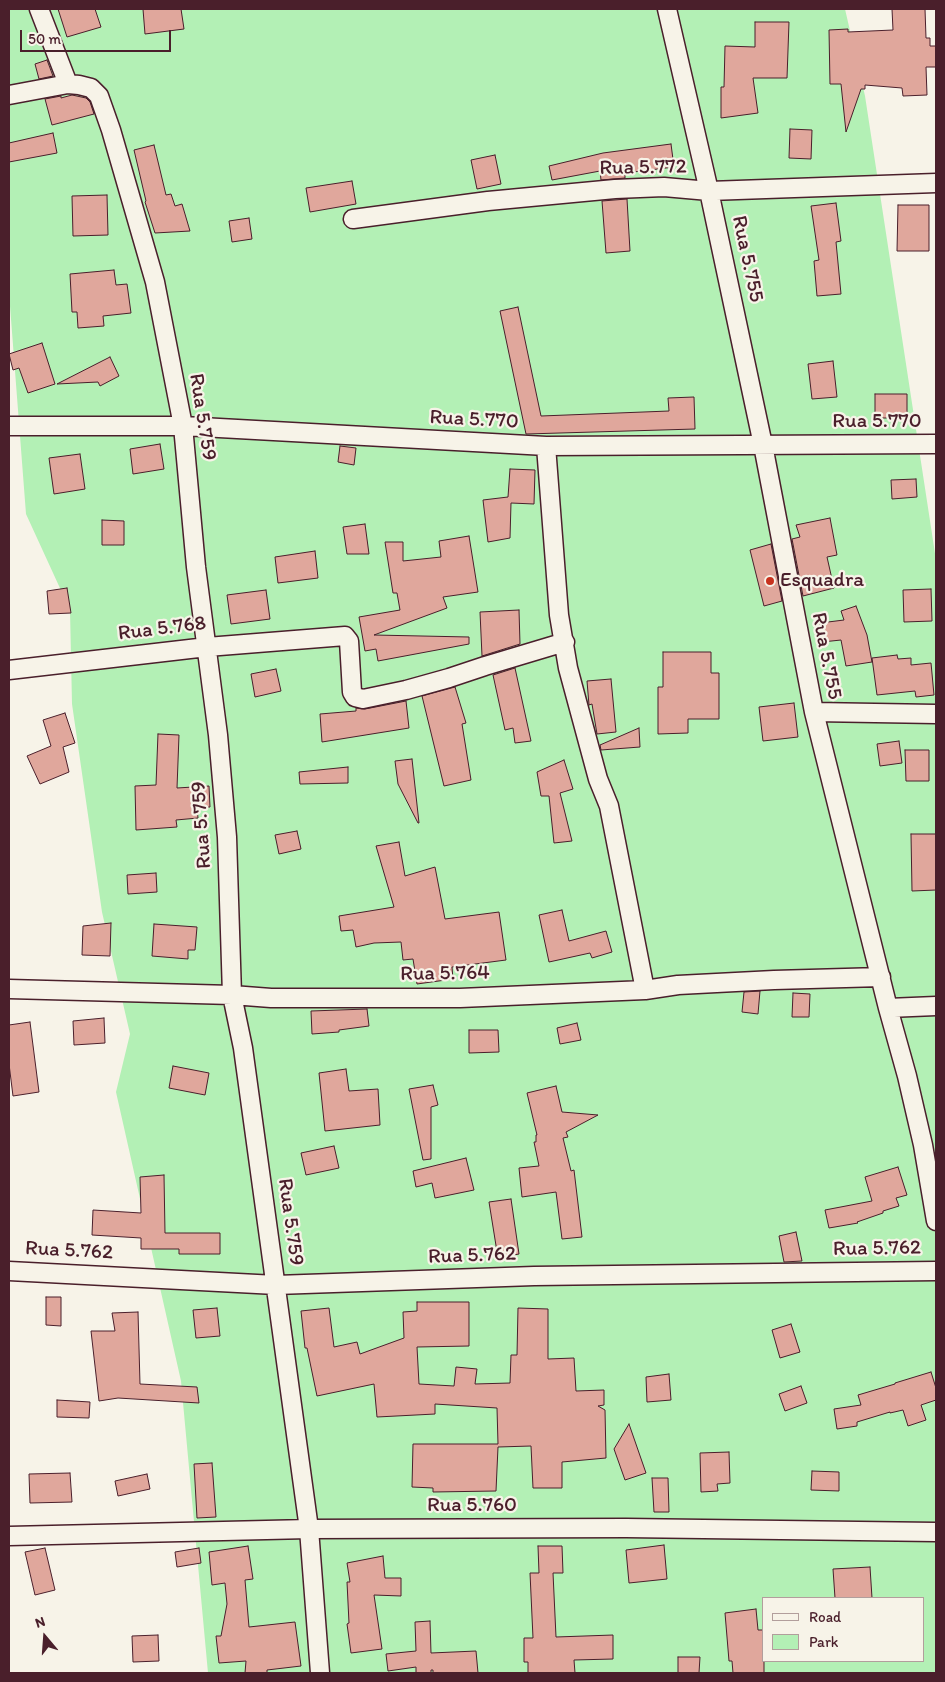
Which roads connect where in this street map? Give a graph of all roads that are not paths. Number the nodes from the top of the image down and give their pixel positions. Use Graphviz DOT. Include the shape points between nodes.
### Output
graph roads {
  1 [pos="39,9"];
  2 [pos="667,9"];
  3 [pos="68,84"];
  4 [pos="9,95"];
  5 [pos="936,183"];
  6 [pos="709,191"];
  7 [pos="353,219"];
  8 [pos="9,426"];
  9 [pos="183,426"];
  10 [pos="936,444"];
  11 [pos="764,445"];
  12 [pos="546,446"];
  13 [pos="565,642"];
  14 [pos="207,647"];
  15 [pos="9,670"];
  16 [pos="814,712"];
  17 [pos="936,714"];
  18 [pos="881,977"];
  19 [pos="9,989"];
  20 [pos="645,990"];
  21 [pos="232,995"];
  22 [pos="936,1006"];
  23 [pos="888,1008"];
  24 [pos="936,1222"];
  25 [pos="936,1270"];
  26 [pos="9,1271"];
  27 [pos="276,1285"];
  28 [pos="309,1529"];
  29 [pos="936,1532"];
  30 [pos="9,1536"];
  31 [pos="320,1673"];
  1 -- 3 [label="street"];
  2 -- 6 [label="street, Rua 5.755"];
  3 -- 4 [label="street"];
  3 -- 9 [label="street, Rua 5.759" via="91,88 99,96 111,130 155,282"];
  5 -- 6 [label="street, Rua 5.772"];
  6 -- 7 [label="street, Rua 5.772" via="664,187 615,189 488,200"];
  6 -- 11 [label="street, Rua 5.755"];
  8 -- 9 [label="street, Rua 5.770"];
  9 -- 12 [label="street, Rua 5.770"];
  9 -- 14 [label="street, Rua 5.759"];
  10 -- 11 [label="street, Rua 5.770"];
  11 -- 12 [label="street, Rua 5.770"];
  11 -- 16 [label="street, Rua 5.755"];
  12 -- 13 [label="street" via="559,615"];
  13 -- 14 [label="street, Rua 5.768" via="406,690 363,699 355,697 352,692 346,636"];
  13 -- 20 [label="street" via="568,668 598,779 609,806"];
  14 -- 15 [label="street, Rua 5.768"];
  14 -- 21 [label="street, Rua 5.759" via="227,838"];
  16 -- 17 [label="street"];
  16 -- 18 [label="street, Rua 5.755"];
  18 -- 20 [label="street, Rua 5.764" via="736,982"];
  18 -- 23 [label="street, Rua 5.755"];
  19 -- 21 [label="street, Rua 5.764"];
  20 -- 21 [label="street, Rua 5.764" via="460,998"];
  21 -- 27 [label="street, Rua 5.759" via="243,1048"];
  22 -- 23 [label="street"];
  23 -- 24 [label="street, Rua 5.755" via="919,1128"];
  25 -- 27 [label="street, Rua 5.762" via="534,1276"];
  26 -- 27 [label="street, Rua 5.762"];
  27 -- 28 [label="street, Rua 5.759"];
  28 -- 29 [label="street, Rua 5.760" via="626,1528"];
  28 -- 30 [label="street, Rua 5.760"];
  28 -- 31 [label="street, Rua 5.759"];
}
